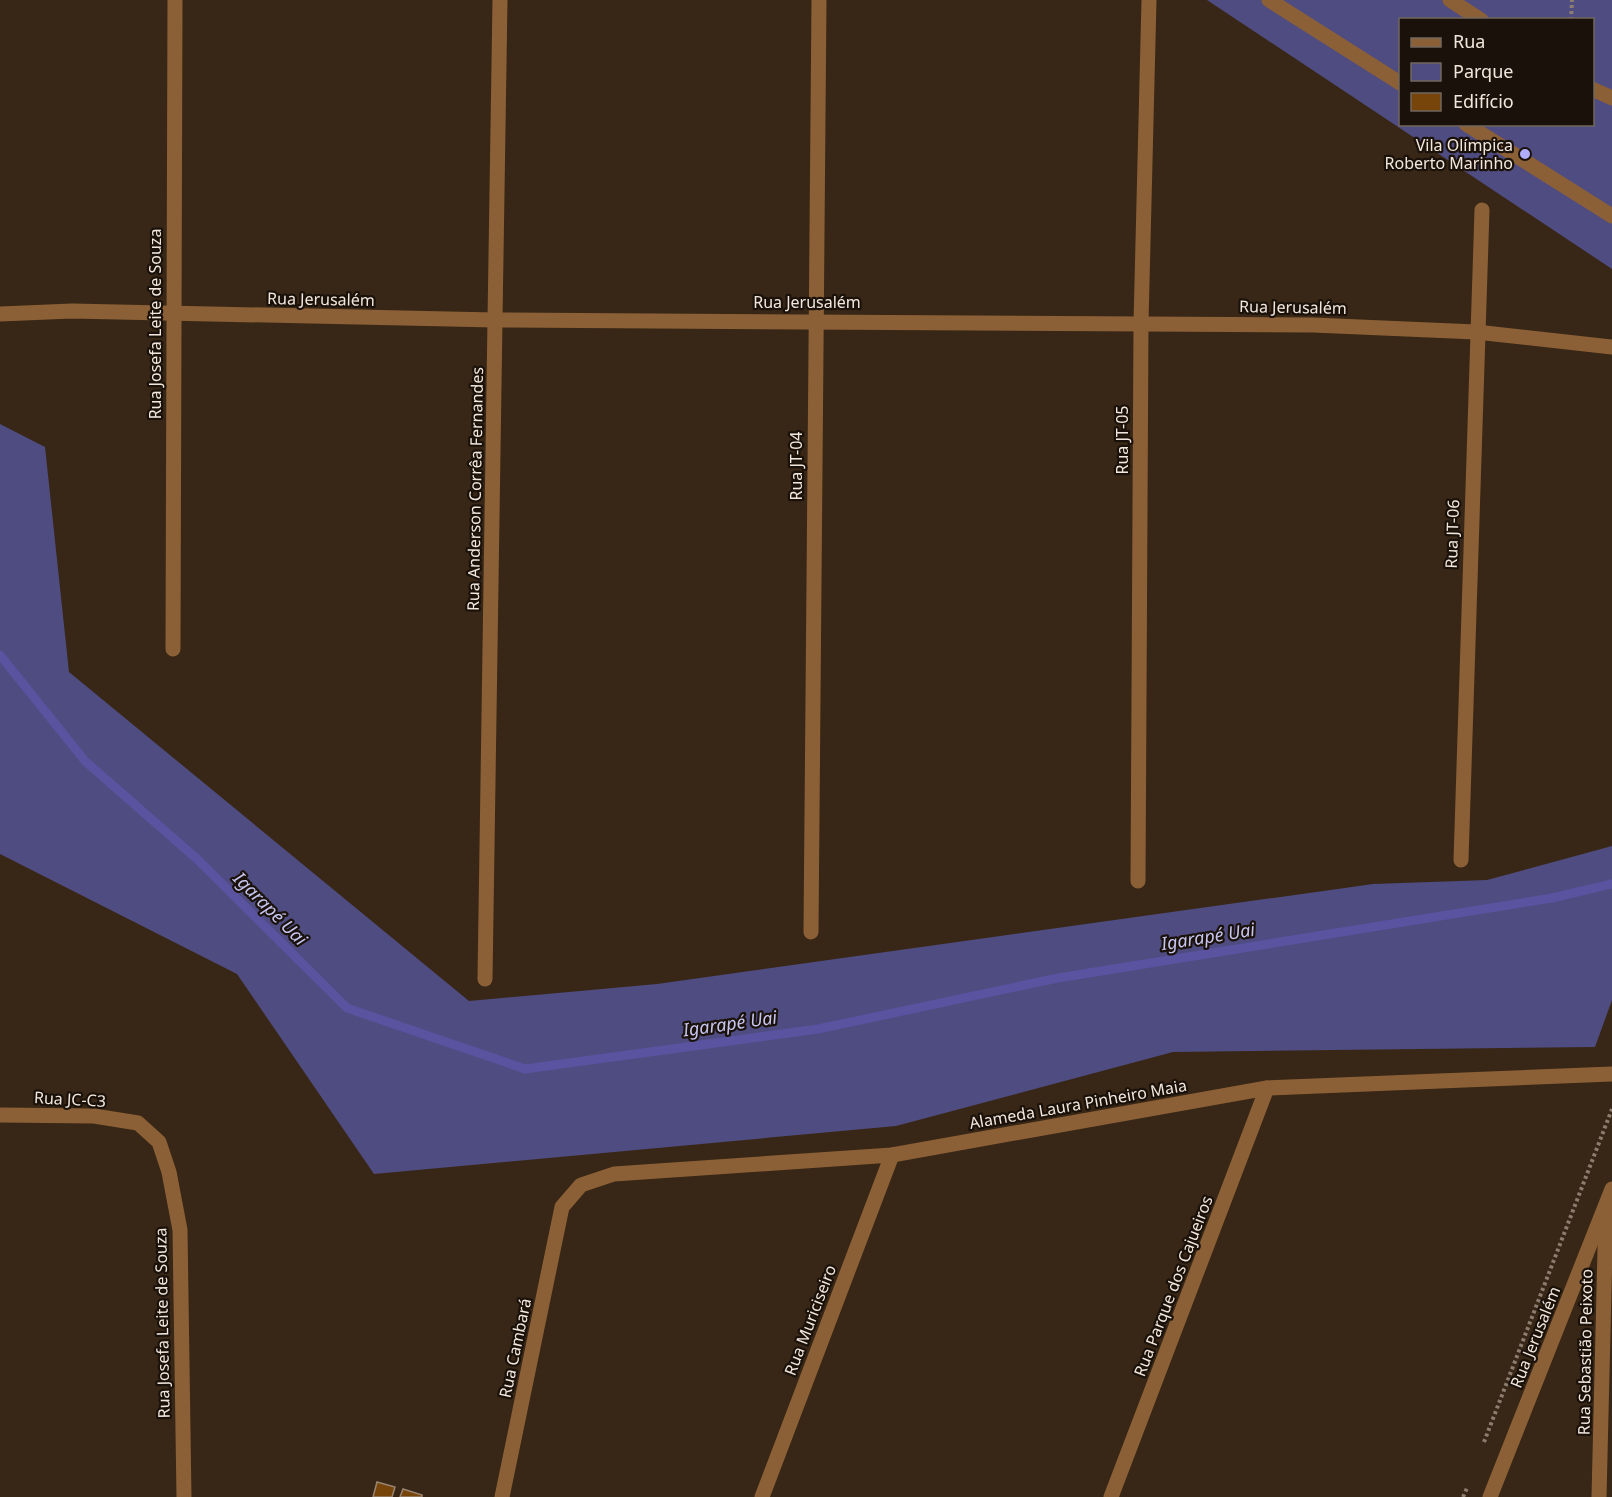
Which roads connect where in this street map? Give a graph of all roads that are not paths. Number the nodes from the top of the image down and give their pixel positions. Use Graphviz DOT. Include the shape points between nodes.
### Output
graph roads {
  1 [pos="175,0"];
  2 [pos="500,0"];
  3 [pos="819,0"];
  4 [pos="1149,0"];
  5 [pos="1269,0"];
  6 [pos="1450,0"];
  7 [pos="1478,18"];
  8 [pos="1399,82"];
  9 [pos="1594,89"];
  10 [pos="1612,98"];
  11 [pos="1469,126"];
  12 [pos="1482,210"];
  13 [pos="1612,216"];
  14 [pos="1,314"];
  15 [pos="173,314"];
  16 [pos="495,320"];
  17 [pos="815,320"];
  18 [pos="1141,323"];
  19 [pos="1476,332"];
  20 [pos="1612,347"];
  21 [pos="173,649"];
  22 [pos="1461,860"];
  23 [pos="1138,881"];
  24 [pos="811,932"];
  25 [pos="486,979"];
  26 [pos="1612,1074"];
  27 [pos="1268,1089"];
  28 [pos="0,1115"];
  29 [pos="138,1124"];
  30 [pos="892,1155"];
  31 [pos="1612,1189"];
  32 [pos="562,1207"];
  33 [pos="1606,1208"];
  34 [pos="184,1497"];
  35 [pos="502,1497"];
  36 [pos="762,1497"];
  37 [pos="1111,1497"];
  38 [pos="1490,1497"];
  39 [pos="1599,1497"];
  1 -- 15 [label="street, Rua Josefa Leite de Souza"];
  2 -- 16 [label="street, Rua Anderson Corrêa Fernandes"];
  3 -- 17 [label="street, Rua JT-04"];
  4 -- 18 [label="street, Rua JT-05"];
  5 -- 8 [label="street"];
  6 -- 7 [label="street"];
  9 -- 10 [label="street"];
  11 -- 13 [label="street"];
  12 -- 19 [label="street, Rua JT-06"];
  14 -- 15 [label="street, Rua Jerusalém"];
  15 -- 16 [label="street, Rua Jerusalém"];
  15 -- 21 [label="street, Rua Josefa Leite de Souza"];
  16 -- 17 [label="street, Rua Jerusalém"];
  16 -- 25 [label="street, Rua Anderson Corrêa Fernandes"];
  17 -- 18 [label="street, Rua Jerusalém"];
  17 -- 24 [label="street, Rua JT-04"];
  18 -- 19 [label="street, Rua Jerusalém"];
  18 -- 23 [label="street, Rua JT-05"];
  19 -- 20 [label="street, Rua Jerusalém"];
  19 -- 22 [label="street, Rua JT-06"];
  26 -- 27 [label="street, Alameda Laura Pinheiro Maia"];
  27 -- 30 [label="street, Alameda Laura Pinheiro Maia"];
  27 -- 37 [label="street, Rua Parque dos Cajueiros"];
  28 -- 29 [label="street, Rua JC-C3" via="94,1116"];
  29 -- 34 [label="street, Rua Josefa Leite de Souza" via="159,1142 180,1230"];
  30 -- 32 [label="street, Alameda Laura Pinheiro Maia" via="615,1174 581,1185"];
  30 -- 36 [label="street, Rua Muriciseiro"];
  31 -- 33 [label="street, Rua Jerusalém"];
  32 -- 35 [label="street, Rua Cambará"];
  33 -- 38 [label="street, Rua Jerusalém"];
  33 -- 39 [label="street, Rua Sebastião Peixoto"];
}
